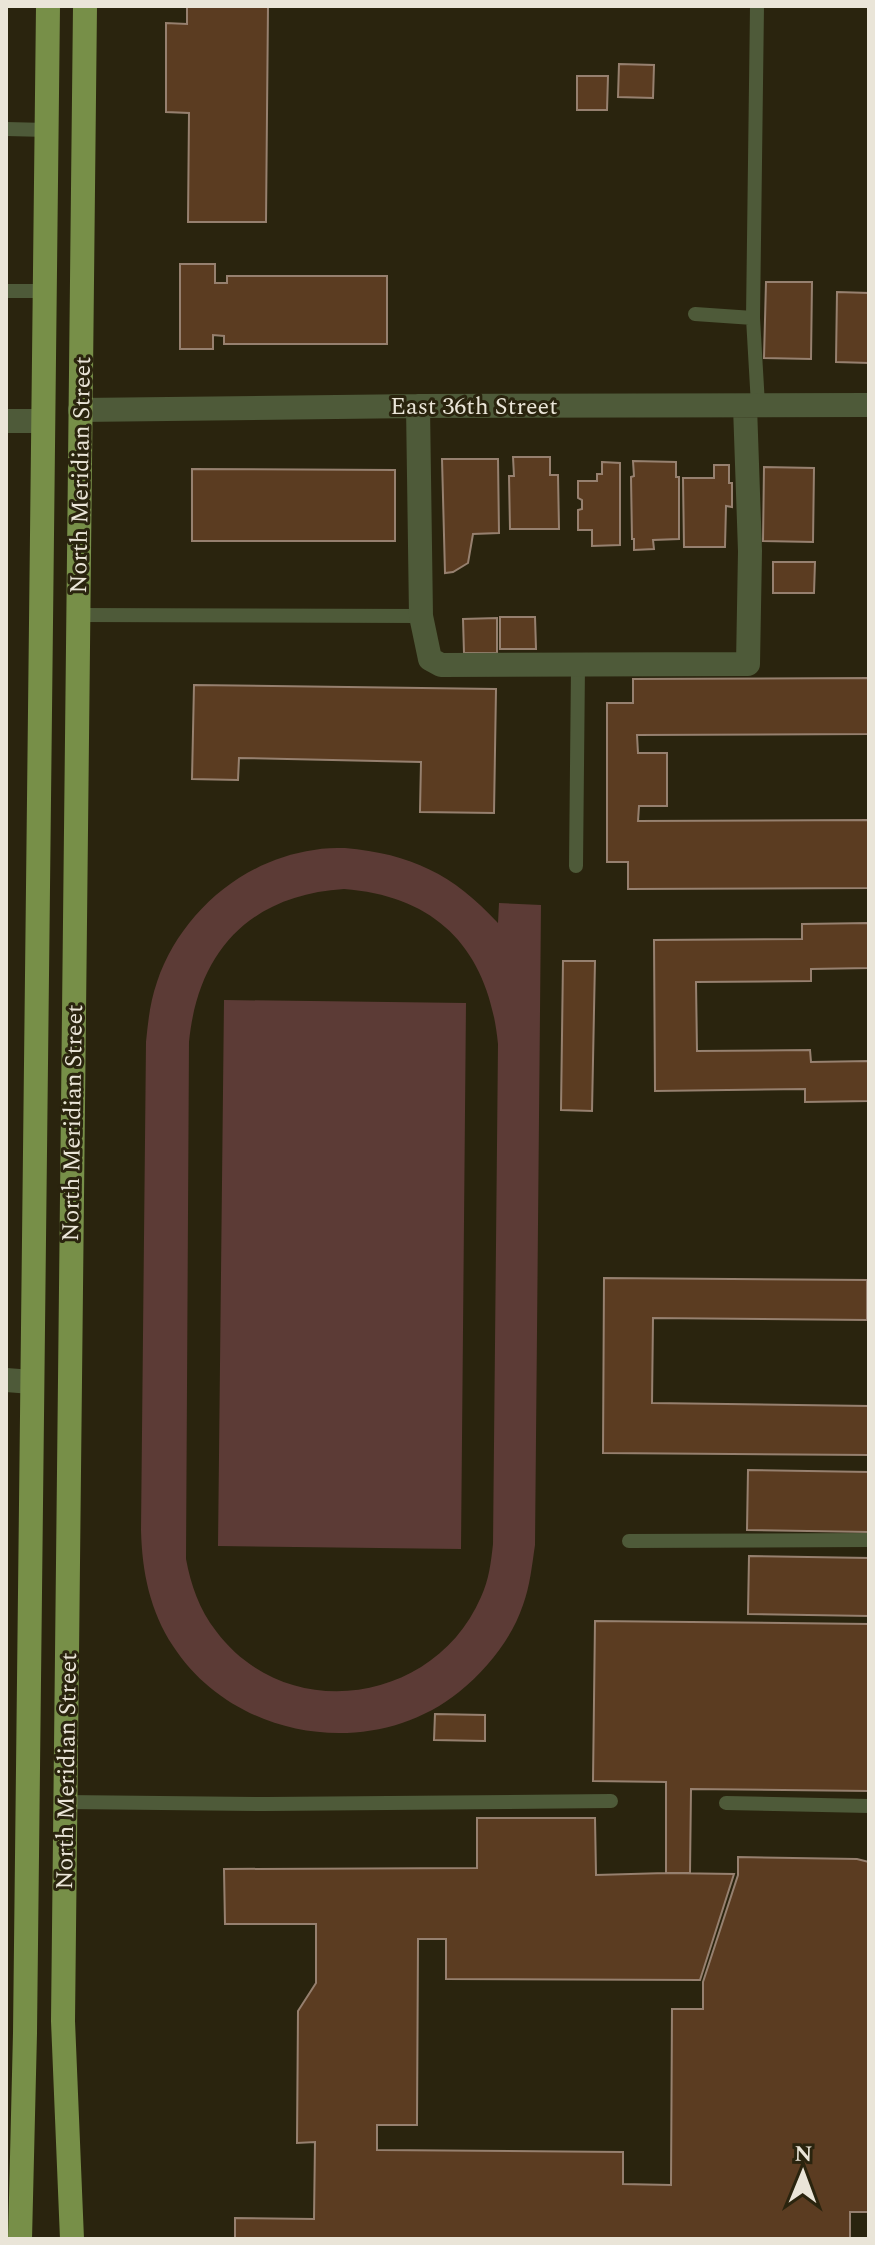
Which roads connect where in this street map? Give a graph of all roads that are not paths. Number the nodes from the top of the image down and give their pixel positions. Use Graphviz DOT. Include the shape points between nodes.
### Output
graph roads {
  1 [pos="48,6"];
  2 [pos="85,6"];
  3 [pos="757,6"];
  4 [pos="6,129"];
  5 [pos="47,130"];
  6 [pos="6,291"];
  7 [pos="45,291"];
  8 [pos="695,314"];
  9 [pos="753,318"];
  10 [pos="869,405"];
  11 [pos="418,406"];
  12 [pos="751,406"];
  13 [pos="80,410"];
  14 [pos="6,421"];
  15 [pos="43,421"];
  16 [pos="78,615"];
  17 [pos="421,616"];
  18 [pos="578,666"];
  19 [pos="576,866"];
  20 [pos="6,1380"];
  21 [pos="32,1382"];
  22 [pos="869,1540"];
  23 [pos="629,1541"];
  24 [pos="611,1801"];
  25 [pos="65,1802"];
  26 [pos="726,1803"];
  27 [pos="869,1806"];
  28 [pos="20,2239"];
  29 [pos="72,2239"];
  1 -- 5 [label="main road, North Meridian Street"];
  2 -- 13 [label="main road, North Meridian Street"];
  3 -- 9 [label="lane"];
  4 -- 5 [label="lane"];
  5 -- 7 [label="main road, North Meridian Street"];
  6 -- 7 [label="lane"];
  7 -- 15 [label="main road, North Meridian Street"];
  8 -- 9 [label="lane"];
  9 -- 12 [label="lane"];
  10 -- 12 [label="street, East 36th Street"];
  11 -- 12 [label="street, East 36th Street"];
  11 -- 13 [label="street, East 36th Street"];
  11 -- 17 [label="street"];
  12 -- 18 [label="street" via="748,664"];
  13 -- 16 [label="main road, North Meridian Street"];
  14 -- 15 [label="street"];
  15 -- 21 [label="main road, North Meridian Street"];
  16 -- 17 [label="lane"];
  16 -- 25 [label="main road, North Meridian Street"];
  17 -- 18 [label="street" via="430,659 441,665"];
  18 -- 19 [label="lane"];
  20 -- 21 [label="street"];
  21 -- 28 [label="main road, North Meridian Street"];
  22 -- 23 [label="lane"];
  24 -- 25 [label="lane"];
  25 -- 29 [label="main road, North Meridian Street" via="63,2021"];
  26 -- 27 [label="lane"];
}
